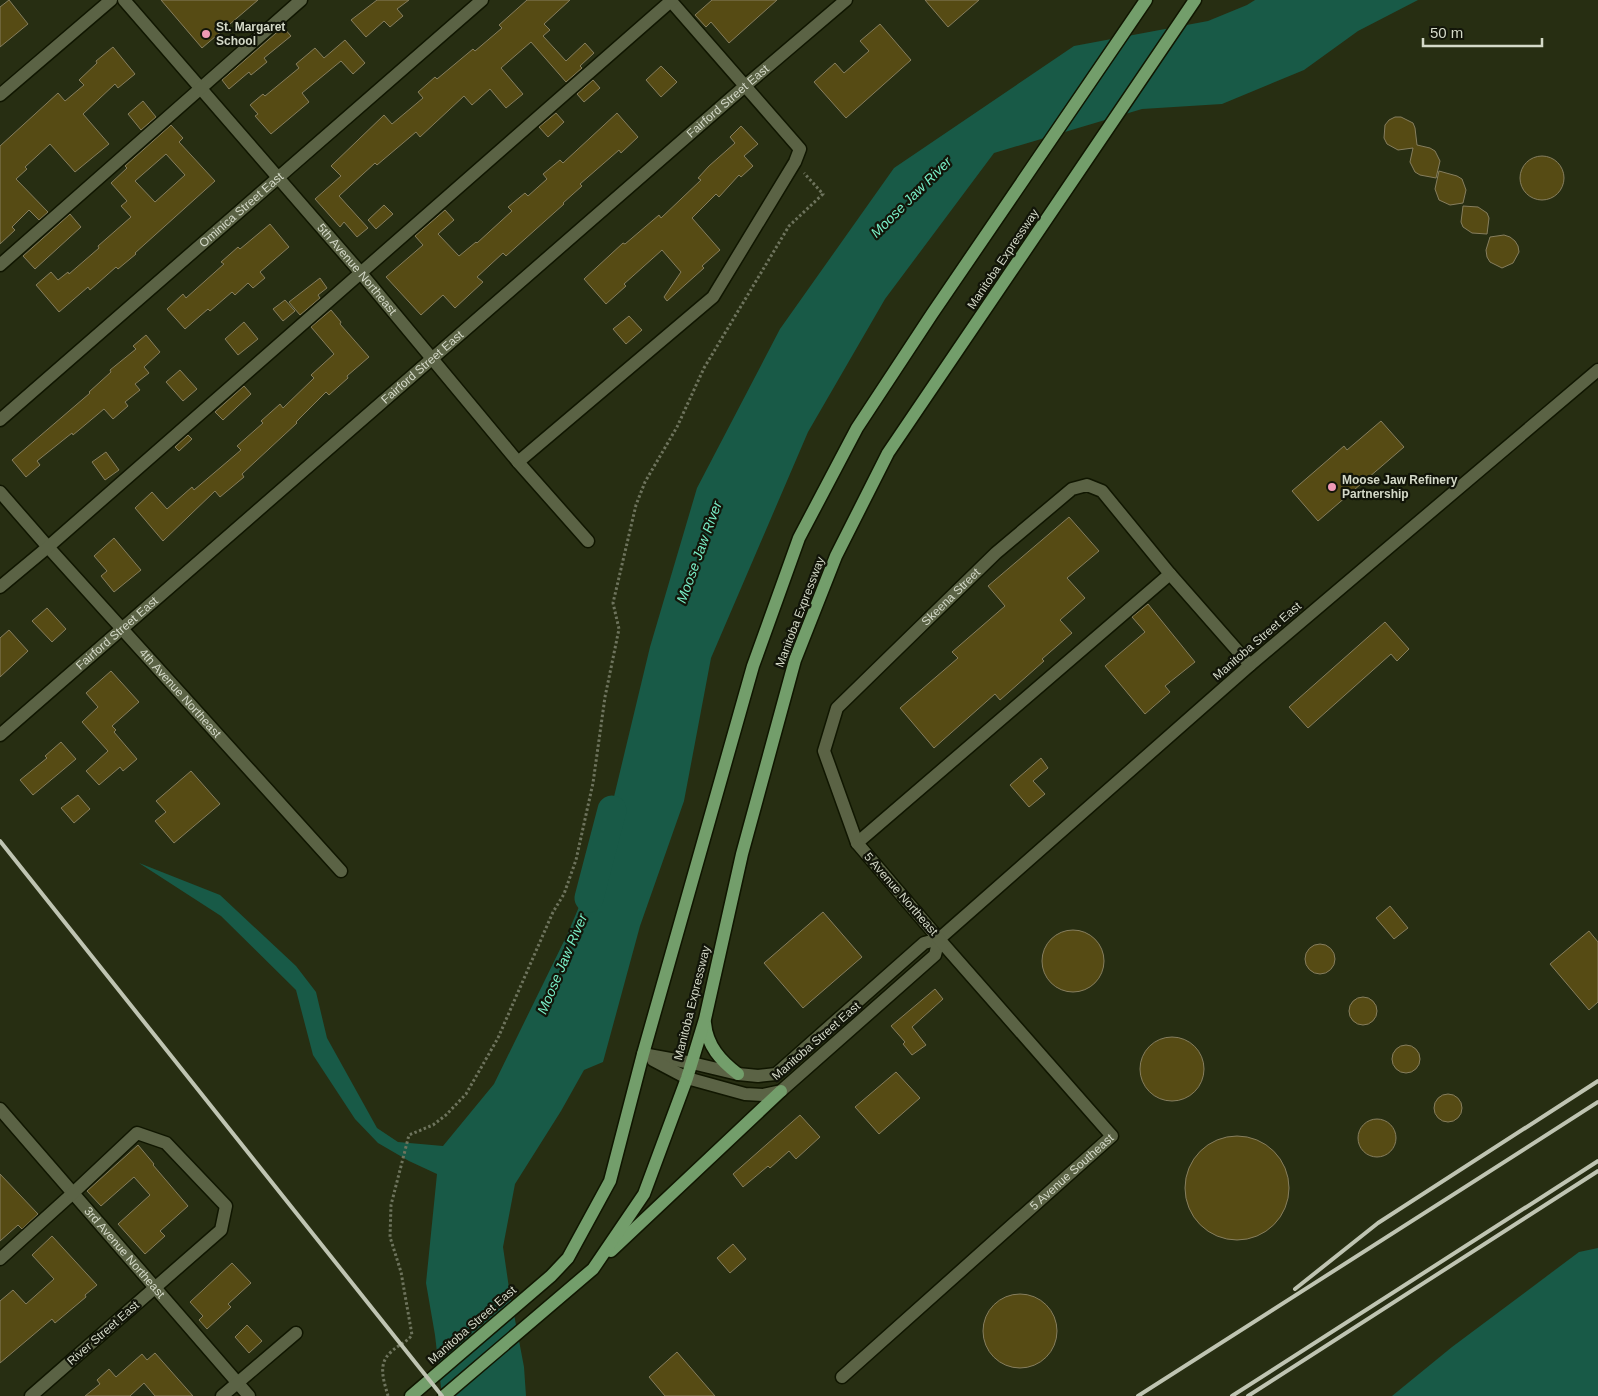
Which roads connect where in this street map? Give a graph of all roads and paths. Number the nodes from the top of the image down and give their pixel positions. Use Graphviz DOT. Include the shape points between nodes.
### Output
graph roads {
  1 [pos="111,0"];
  2 [pos="124,0"];
  3 [pos="301,0"];
  4 [pos="482,0"];
  5 [pos="671,0"];
  6 [pos="846,0"];
  7 [pos="1195,0"];
  8 [pos="1145,1"];
  9 [pos="745,86"];
  10 [pos="200,88"];
  11 [pos="0,95"];
  12 [pos="795,162"];
  13 [pos="278,178"];
  14 [pos="0,265"];
  15 [pos="360,272"];
  16 [pos="432,358"];
  17 [pos="1598,370"];
  18 [pos="0,420"];
  19 [pos="518,462"];
  20 [pos="0,492"];
  21 [pos="588,541"];
  22 [pos="48,548"];
  23 [pos="1170,574"];
  24 [pos="0,587"];
  25 [pos="122,629"];
  26 [pos="1250,665"];
  27 [pos="0,735"];
  28 [pos="857,843"];
  29 [pos="341,871"];
  30 [pos="942,942"];
  31 [pos="705,1019"];
  32 [pos="643,1054"];
  33 [pos="692,1063"];
  34 [pos="738,1074"];
  35 [pos="687,1078"];
  36 [pos="781,1091"];
  37 [pos="0,1109"];
  38 [pos="72,1194"];
  39 [pos="0,1259"];
  40 [pos="593,1269"];
  41 [pos="551,1276"];
  42 [pos="155,1288"];
  43 [pos="296,1333"];
  44 [pos="842,1377"];
  45 [pos="238,1383"];
  46 [pos="31,1396"];
  47 [pos="222,1396"];
  48 [pos="249,1396"];
  49 [pos="388,1396"];
  50 [pos="411,1396"];
  51 [pos="444,1396"];
  1 -- 11 [label="street"];
  2 -- 10 [label="street, 5th Avenue Northeast"];
  3 -- 10 [label="street"];
  4 -- 13 [label="street, Ominica Street East"];
  5 -- 9 [label="street"];
  5 -- 15 [label="street"];
  6 -- 9 [label="street, Fairford Street East"];
  7 -- 31 [label="main road, Manitoba Expressway" via="888,453 836,556 795,660 742,854"];
  8 -- 32 [label="main road, Manitoba Expressway" via="857,428 799,538 753,666"];
  9 -- 12 [label="street" via="800,149"];
  9 -- 16 [label="street, Fairford Street East"];
  10 -- 13 [label="street, 5th Avenue Northeast"];
  10 -- 14 [label="street"];
  12 -- 19 [label="street" via="713,297"];
  12 -- 49 [label="path" via="823,194 789,226 704,368 636,505 613,603 619,629 605,697 593,784 576,860 564,894 498,1038 466,1094 433,1125 409,1134 391,1205 390,1236 401,1272 412,1334 384,1361 382,1371"];
  13 -- 15 [label="street, 5th Avenue Northeast"];
  13 -- 18 [label="street, Ominica Street East"];
  15 -- 16 [label="street, 5th Avenue Northeast"];
  15 -- 22 [label="street"];
  16 -- 19 [label="street, 5th Avenue Northeast"];
  16 -- 25 [label="street, Fairford Street East"];
  17 -- 26 [label="street, Manitoba Street East"];
  19 -- 21 [label="street, 5th Avenue Northeast"];
  20 -- 22 [label="street, 4th Avenue Northeast"];
  22 -- 24 [label="street"];
  22 -- 25 [label="street, 4th Avenue Northeast"];
  23 -- 26 [label="street, Skeena Street"];
  23 -- 28 [label="street"];
  23 -- 28 [label="street, Skeena Street" via="1102,491 1087,485 1072,488 996,552 837,708 824,751"];
  25 -- 27 [label="street, Fairford Street East"];
  25 -- 29 [label="street, 4th Avenue Northeast"];
  26 -- 30 [label="street, Manitoba Street East"];
  28 -- 30 [label="street, 5 Avenue Northeast"];
  30 -- 34 [label="street, Manitoba Street East" via="924,943 776,1074"];
  30 -- 36 [label="street, Manitoba Street East" via="935,955"];
  30 -- 44 [label="street, 5 Avenue Southeast" via="1112,1136"];
  31 -- 33 [label="main road, Manitoba Expressway"];
  31 -- 34 [label="main road" via="712,1047"];
  32 -- 33 [label="street, Manitoba Street East"];
  32 -- 35 [label="street, Manitoba Street East"];
  32 -- 41 [label="main road, Manitoba Expressway" via="610,1181 568,1258"];
  33 -- 34 [label="street, Manitoba Street East"];
  33 -- 35 [label="main road, Manitoba Expressway"];
  35 -- 36 [label="street, Manitoba Street East" via="745,1094 764,1095"];
  35 -- 40 [label="main road, Manitoba Expressway" via="644,1194"];
  36 -- 40 [label="main road"];
  37 -- 38 [label="street, 3rd Avenue Northeast"];
  38 -- 39 [label="street"];
  38 -- 42 [label="street, 3rd Avenue Northeast"];
  38 -- 42 [label="street, River Street East" via="137,1133 166,1143 226,1206 221,1230"];
  40 -- 51 [label="main road, Manitoba Expressway"];
  41 -- 50 [label="main road, Manitoba Street East"];
  42 -- 45 [label="street, 3rd Avenue Northeast"];
  42 -- 46 [label="street, River Street East"];
  43 -- 45 [label="street"];
  45 -- 47 [label="street"];
  45 -- 48 [label="street, 3rd Avenue Northeast"];
}
